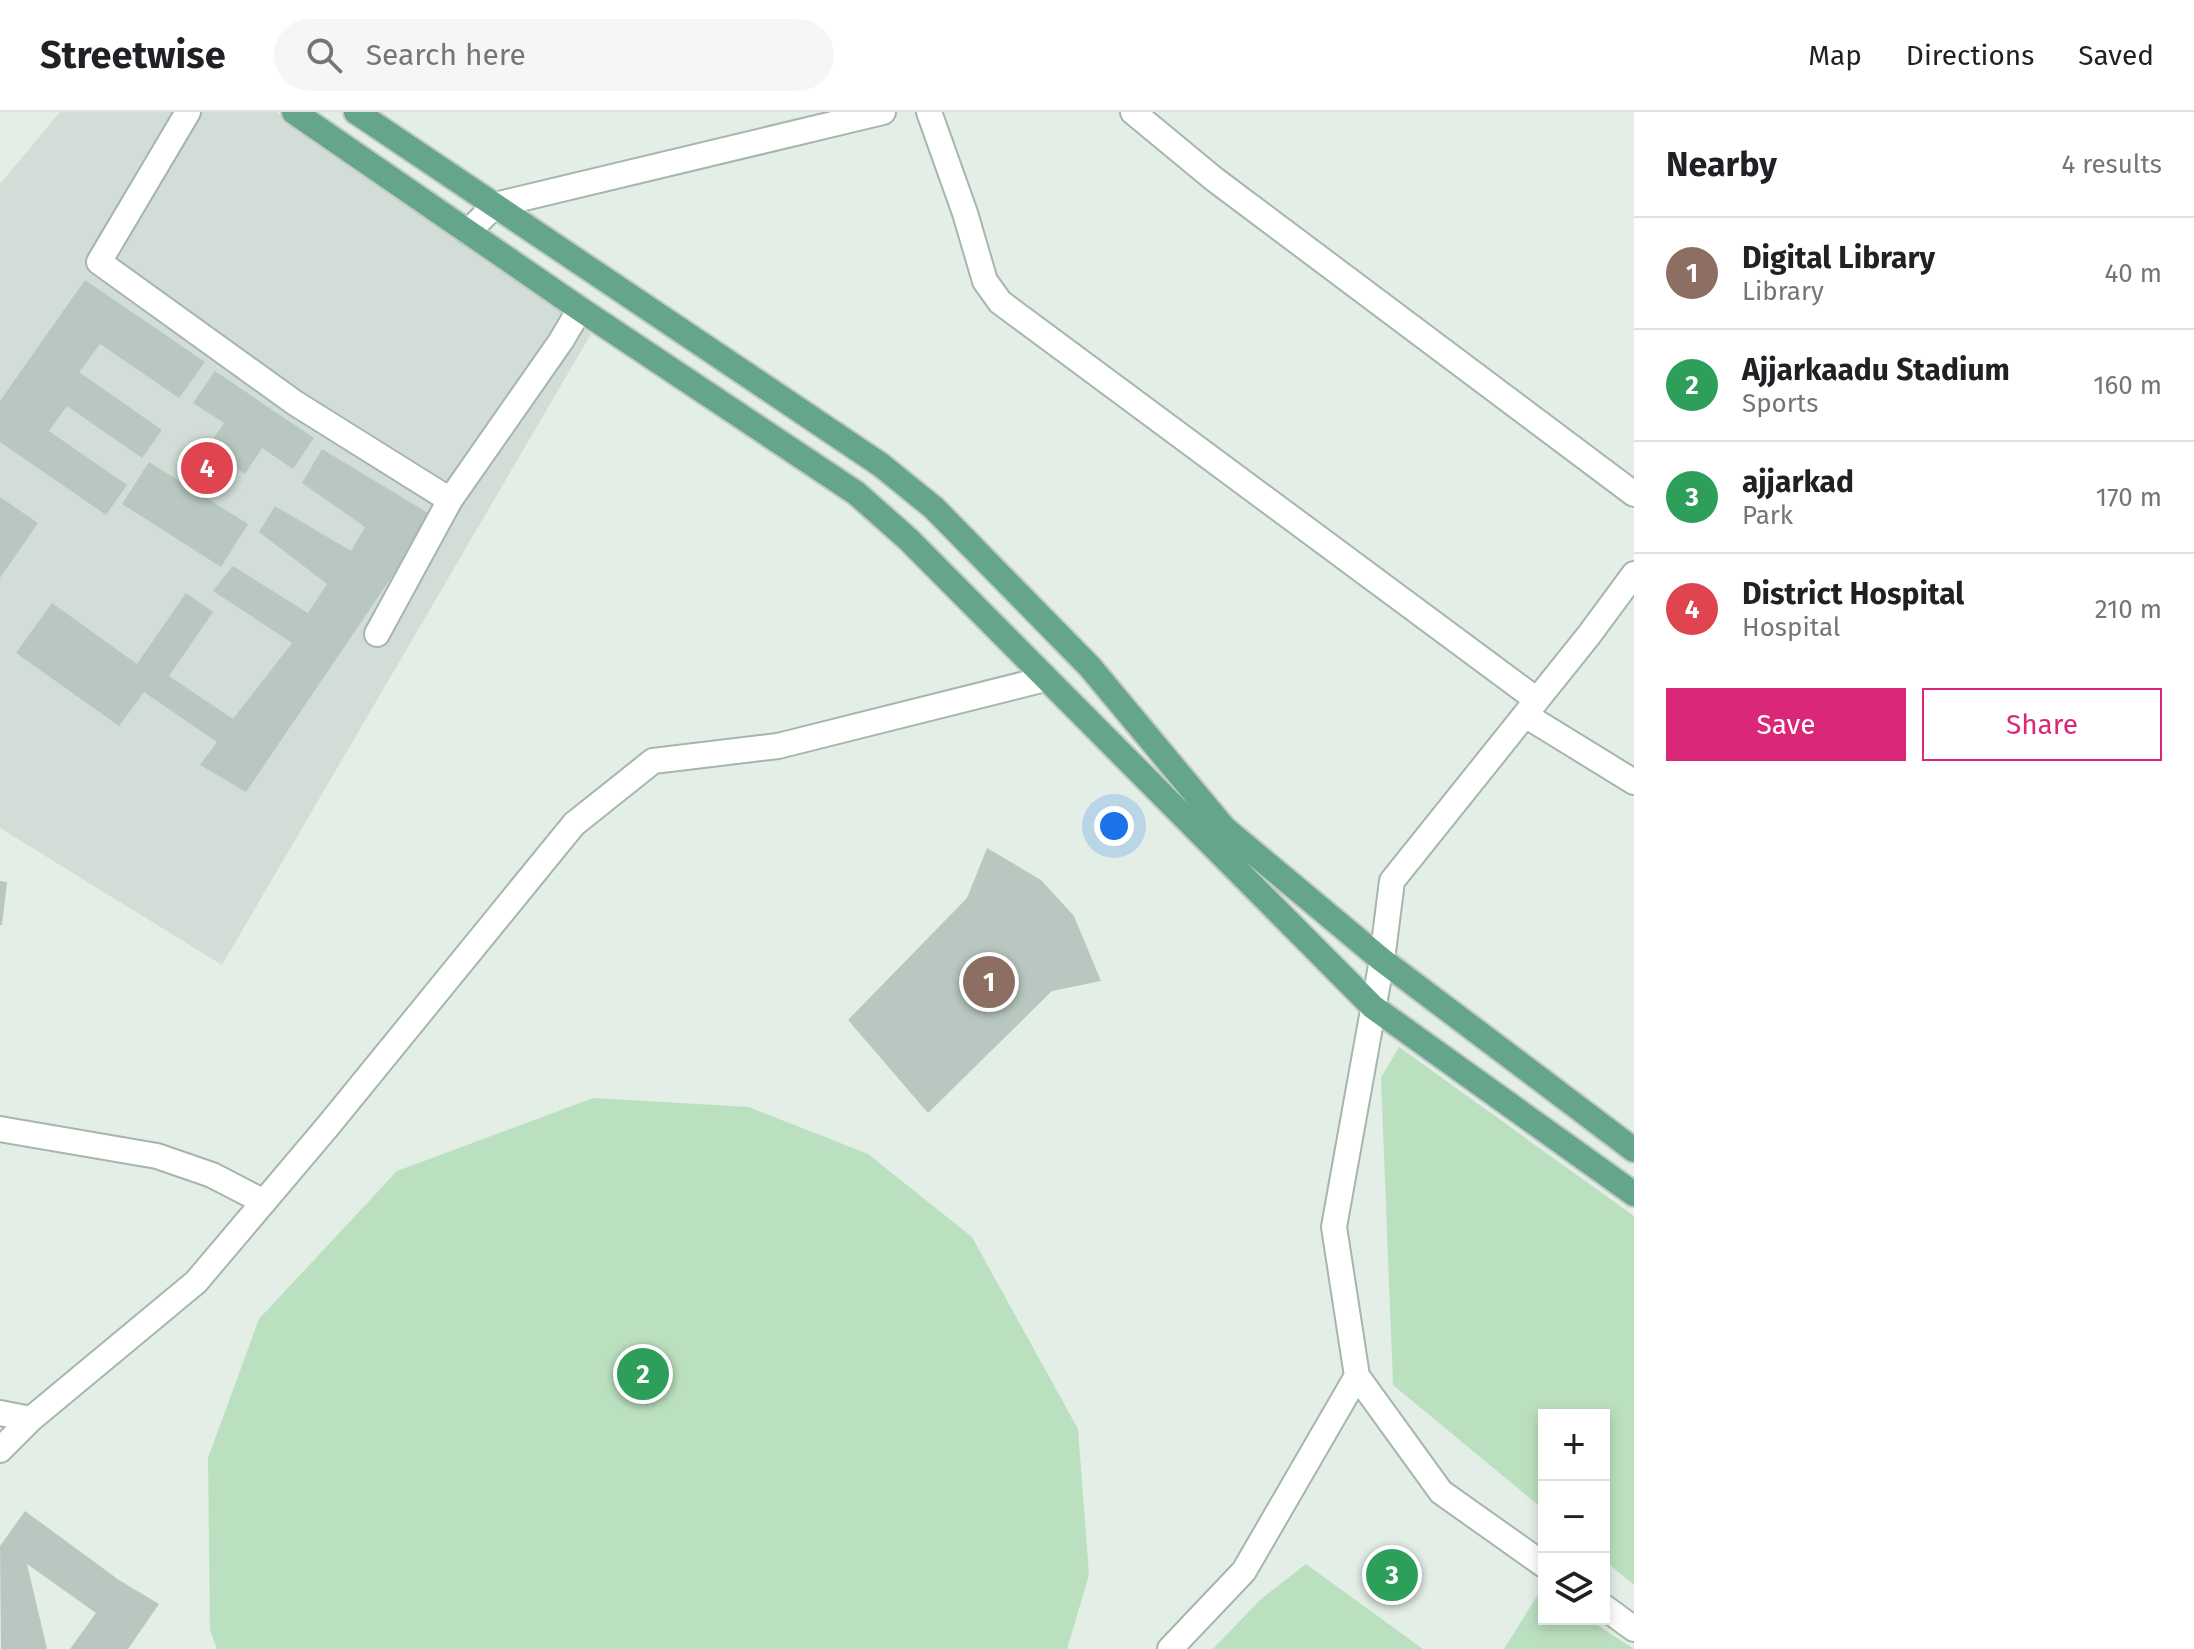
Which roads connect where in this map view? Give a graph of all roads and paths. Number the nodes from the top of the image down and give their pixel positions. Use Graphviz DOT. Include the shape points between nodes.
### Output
graph roads {
  1 [pos="188,112"];
  2 [pos="294,112"];
  3 [pos="356,112"];
  4 [pos="883,112"];
  5 [pos="929,112"];
  6 [pos="1133,112"];
  7 [pos="495,205"];
  8 [pos="468,232"];
  9 [pos="580,309"];
  10 [pos="1634,494"];
  11 [pos="450,500"];
  12 [pos="1634,574"];
  13 [pos="377,634"];
  14 [pos="1045,679"];
  15 [pos="1531,708"];
  16 [pos="1634,782"];
  17 [pos="1382,960"];
  18 [pos="1373,1007"];
  19 [pos="0,1129"];
  20 [pos="1634,1150"];
  21 [pos="1634,1194"];
  22 [pos="264,1202"];
  23 [pos="1357,1376"];
  24 [pos="0,1413"];
  25 [pos="31,1419"];
  26 [pos="0,1450"];
  27 [pos="1538,1561"];
  28 [pos="1610,1611"];
  29 [pos="1634,1629"];
  30 [pos="1170,1649"];
  1 -- 11 [label="street" via="99,262 295,403"];
  2 -- 8 [label="main road"];
  3 -- 7 [label="main road"];
  4 -- 7 [label="street"];
  5 -- 15 [label="street" via="985,281 1000,302"];
  6 -- 10 [label="street" via="1214,179"];
  7 -- 8 [label="street"];
  7 -- 17 [label="main road" via="881,465 934,508 1090,667 1224,828"];
  8 -- 9 [label="main road"];
  9 -- 11 [label="street"];
  9 -- 14 [label="main road" via="856,493"];
  11 -- 13 [label="street"];
  12 -- 15 [label="street"];
  14 -- 18 [label="main road"];
  14 -- 22 [label="street" via="778,746 653,761 574,824"];
  15 -- 16 [label="street"];
  15 -- 17 [label="street" via="1392,881"];
  17 -- 18 [label="street"];
  17 -- 20 [label="main road"];
  18 -- 21 [label="main road"];
  18 -- 23 [label="street" via="1334,1227"];
  19 -- 22 [label="street" via="157,1156 212,1175"];
  22 -- 25 [label="street" via="196,1282"];
  23 -- 27 [label="street" via="1441,1492"];
  23 -- 30 [label="street" via="1244,1571"];
  24 -- 25 [label="street"];
  25 -- 26 [label="street"];
  28 -- 29 [label="street"];
}
